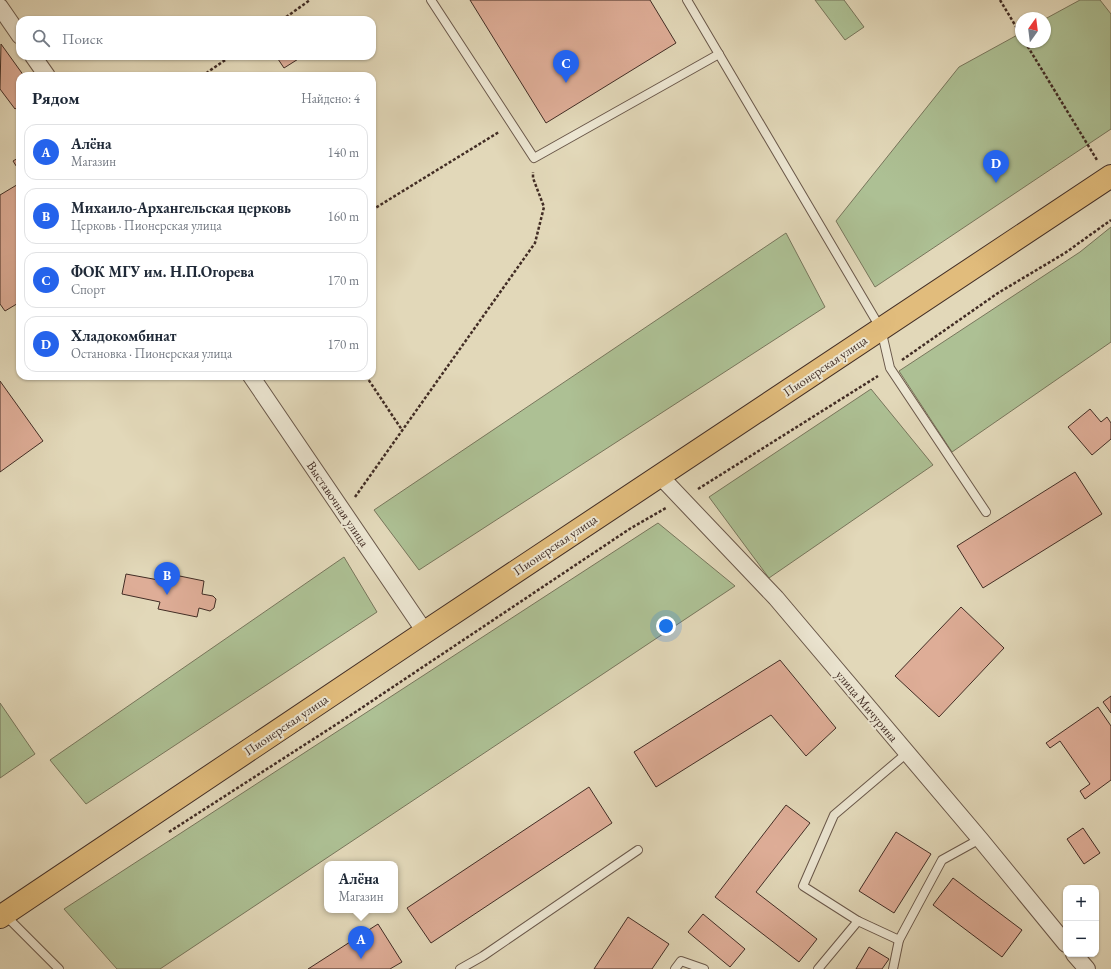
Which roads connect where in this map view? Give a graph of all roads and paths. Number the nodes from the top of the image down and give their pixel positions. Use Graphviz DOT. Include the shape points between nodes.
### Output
graph roads {
  1 [pos="310,0"];
  2 [pos="431,0"];
  3 [pos="687,0"];
  4 [pos="1000,0"];
  5 [pos="0,7"];
  6 [pos="288,16"];
  7 [pos="1015,25"];
  8 [pos="16,30"];
  9 [pos="1029,48"];
  10 [pos="719,54"];
  11 [pos="36,60"];
  12 [pos="225,60"];
  13 [pos="44,72"];
  14 [pos="208,72"];
  15 [pos="512,124"];
  16 [pos="534,158"];
  17 [pos="1109,177"];
  18 [pos="376,208"];
  19 [pos="1111,220"];
  20 [pos="881,329"];
  21 [pos="890,368"];
  22 [pos="254,380"];
  23 [pos="369,380"];
  24 [pos="402,430"];
  25 [pos="660,476"];
  26 [pos="682,499"];
  27 [pos="986,512"];
  28 [pos="344,513"];
  29 [pos="425,632"];
  30 [pos="907,753"];
  31 [pos="164,835"];
  32 [pos="980,839"];
  33 [pos="638,850"];
  34 [pos="2,916"];
  35 [pos="858,921"];
  36 [pos="899,940"];
  37 [pos="1063,940"];
  38 [pos="1077,957"];
  39 [pos="59,969"];
  40 [pos="460,969"];
  41 [pos="674,969"];
  42 [pos="704,969"];
  43 [pos="818,969"];
  44 [pos="893,969"];
  45 [pos="1087,969"];
  1 -- 6 [label="path"];
  2 -- 15 [label="lane"];
  3 -- 10 [label="lane"];
  4 -- 7 [label="path"];
  5 -- 8 [label="street"];
  9 -- 17 [label="path"];
  10 -- 16 [label="lane"];
  10 -- 20 [label="lane"];
  11 -- 13 [label="street"];
  12 -- 14 [label="path"];
  15 -- 16 [label="lane"];
  15 -- 18 [label="path"];
  16 -- 24 [label="path" via="533,178 544,207 535,243"];
  17 -- 20 [label="main road, Пионерская улица"];
  19 -- 21 [label="path" via="1064,253 998,293"];
  20 -- 21 [label="lane"];
  20 -- 25 [label="main road, Пионерская улица"];
  21 -- 26 [label="path"];
  21 -- 27 [label="lane"];
  22 -- 28 [label="street, Выставочная улица"];
  23 -- 24 [label="path"];
  24 -- 28 [label="path"];
  25 -- 26 [label="street, улица Мичурина"];
  25 -- 29 [label="main road, Пионерская улица"];
  26 -- 30 [label="street, улица Мичурина" via="776,598"];
  26 -- 31 [label="path" via="631,528 354,713"];
  28 -- 29 [label="street, Выставочная улица"];
  29 -- 34 [label="main road, Пионерская улица"];
  30 -- 32 [label="street, улица Мичурина"];
  30 -- 35 [label="lane" via="834,815 803,886"];
  32 -- 36 [label="lane" via="942,860"];
  32 -- 37 [label="street, улица Мичурина"];
  33 -- 40 [label="lane"];
  34 -- 39 [label="lane"];
  35 -- 36 [label="lane"];
  35 -- 43 [label="lane"];
  36 -- 44 [label="lane"];
  38 -- 45 [label="street"];
  41 -- 42 [label="lane" via="681,961"];
}
